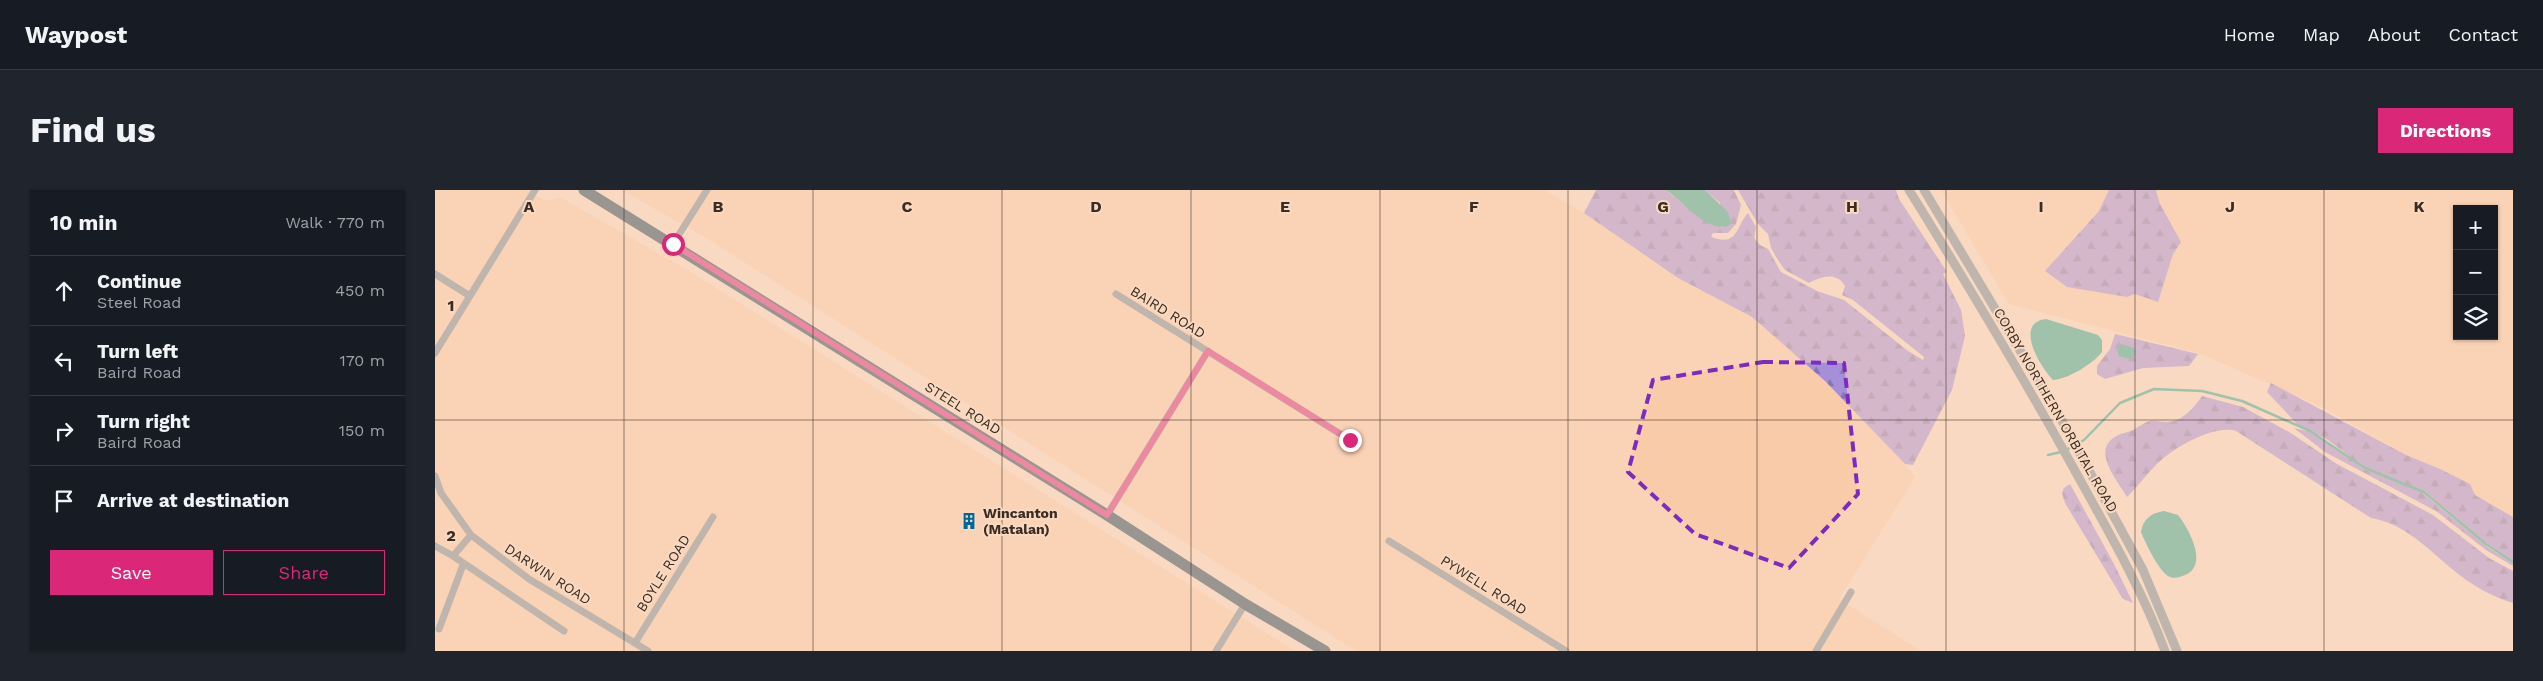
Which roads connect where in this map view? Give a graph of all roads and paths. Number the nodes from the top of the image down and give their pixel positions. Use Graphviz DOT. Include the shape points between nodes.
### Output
graph roads {
  1 [pos="535,190"];
  2 [pos="584,190"];
  3 [pos="707,190"];
  4 [pos="1909,190"];
  5 [pos="1924,190"];
  6 [pos="673,244"];
  7 [pos="435,274"];
  8 [pos="1116,294"];
  9 [pos="470,296"];
  10 [pos="1208,351"];
  11 [pos="435,353"];
  12 [pos="1350,440"];
  13 [pos="435,476"];
  14 [pos="1107,515"];
  15 [pos="713,517"];
  16 [pos="471,535"];
  17 [pos="1389,541"];
  18 [pos="435,546"];
  19 [pos="453,556"];
  20 [pos="463,565"];
  21 [pos="1851,592"];
  22 [pos="1245,604"];
  23 [pos="439,629"];
  24 [pos="564,631"];
  25 [pos="635,643"];
  26 [pos="648,651"];
  27 [pos="1216,651"];
  28 [pos="1325,651"];
  29 [pos="1566,651"];
  30 [pos="1816,651"];
  31 [pos="2165,651"];
  32 [pos="2177,651"];
  1 -- 9 [label="street"];
  2 -- 6 [label="main road, STEEL ROAD"];
  3 -- 6 [label="street"];
  4 -- 31 [label="street, CORBY NORTHERN ORBITAL ROAD" via="2051,426 2134,577"];
  5 -- 32 [label="street, CORBY NORTHERN ORBITAL ROAD" via="2061,419 2143,570"];
  6 -- 14 [label="main road, STEEL ROAD"];
  7 -- 9 [label="street"];
  8 -- 10 [label="street, BAIRD ROAD"];
  9 -- 11 [label="street"];
  10 -- 12 [label="street, BAIRD ROAD"];
  10 -- 14 [label="street, BAIRD ROAD"];
  13 -- 16 [label="street, DARWIN ROAD" via="441,493"];
  14 -- 22 [label="main road, STEEL ROAD"];
  15 -- 25 [label="street, BOYLE ROAD"];
  16 -- 19 [label="street"];
  16 -- 25 [label="street, DARWIN ROAD" via="513,569"];
  17 -- 29 [label="street, PYWELL ROAD"];
  18 -- 19 [label="street"];
  19 -- 20 [label="street"];
  20 -- 23 [label="street"];
  20 -- 24 [label="street"];
  21 -- 30 [label="street"];
  22 -- 27 [label="street"];
  22 -- 28 [label="main road, STEEL ROAD"];
  25 -- 26 [label="street, DARWIN ROAD"];
}
